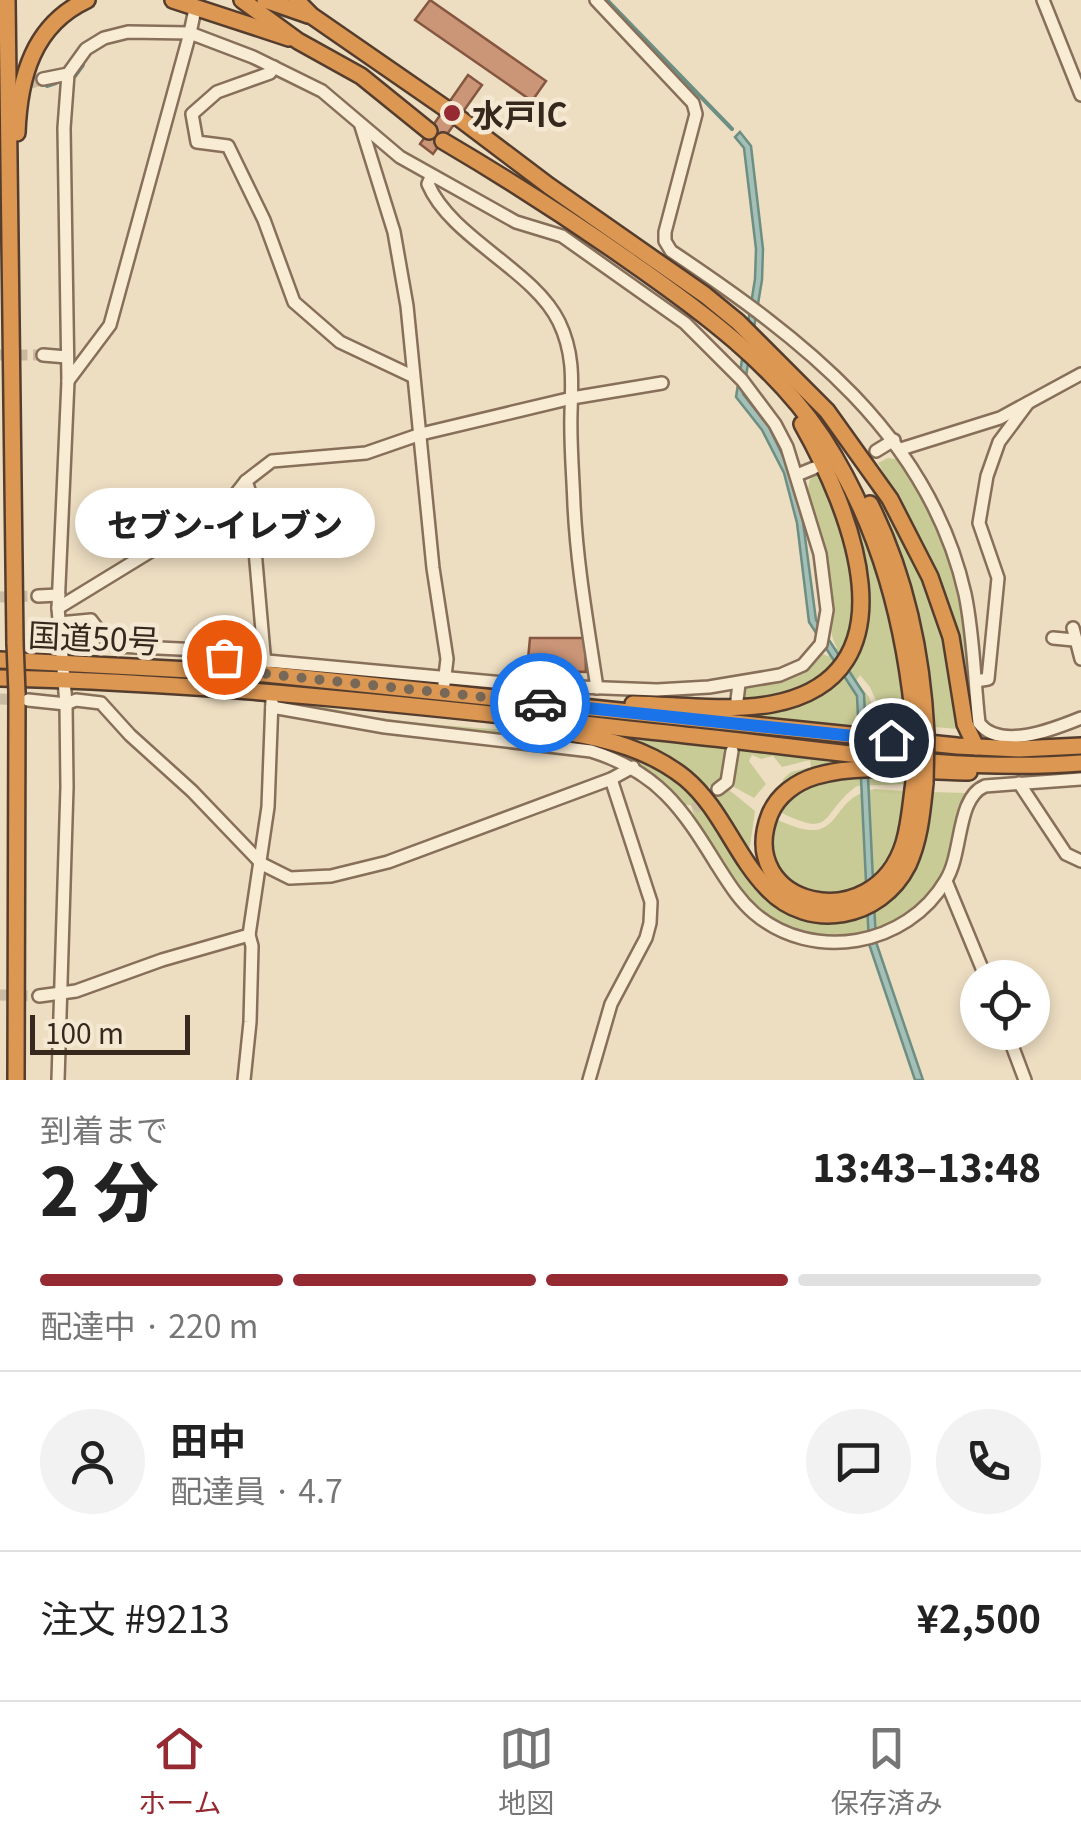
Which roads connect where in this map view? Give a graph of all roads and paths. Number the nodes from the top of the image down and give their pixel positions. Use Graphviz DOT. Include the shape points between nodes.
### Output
graph roads {
  1 [pos="7,0"];
  2 [pos="87,0"];
  3 [pos="173,0"];
  4 [pos="242,0"];
  5 [pos="266,0"];
  6 [pos="296,0"];
  7 [pos="596,0"];
  8 [pos="1044,0"];
  9 [pos="194,14"];
  10 [pos="312,16"];
  11 [pos="190,33"];
  12 [pos="298,41"];
  13 [pos="274,67"];
  14 [pos="68,74"];
  15 [pos="42,79"];
  16 [pos="1081,95"];
  17 [pos="361,126"];
  18 [pos="431,177"];
  19 [pos="43,355"];
  20 [pos="67,356"];
  21 [pos="1081,374"];
  22 [pos="412,376"];
  23 [pos="68,381"];
  24 [pos="774,381"];
  25 [pos="662,382"];
  26 [pos="798,385"];
  27 [pos="572,398"];
  28 [pos="1028,402"];
  29 [pos="12,412"];
  30 [pos="421,434"];
  31 [pos="898,444"];
  32 [pos="876,451"];
  33 [pos="814,468"];
  34 [pos="797,474"];
  35 [pos="246,481"];
  36 [pos="38,596"];
  37 [pos="59,602"];
  38 [pos="60,623"];
  39 [pos="1053,638"];
  40 [pos="1081,659"];
  41 [pos="0,660"];
  42 [pos="61,661"];
  43 [pos="265,668"];
  44 [pos="0,678"];
  45 [pos="63,679"];
  46 [pos="976,681"];
  47 [pos="739,684"];
  48 [pos="444,685"];
  49 [pos="597,688"];
  50 [pos="22,697"];
  51 [pos="272,699"];
  52 [pos="737,700"];
  53 [pos="66,704"];
  54 [pos="391,704"];
  55 [pos="544,704"];
  56 [pos="1081,718"];
  57 [pos="920,732"];
  58 [pos="1081,746"];
  59 [pos="976,747"];
  60 [pos="732,750"];
  61 [pos="1081,763"];
  62 [pos="1042,766"];
  63 [pos="633,767"];
  64 [pos="1081,779"];
  65 [pos="611,780"];
  66 [pos="920,783"];
  67 [pos="1019,783"];
  68 [pos="718,789"];
  69 [pos="1081,861"];
  70 [pos="262,864"];
  71 [pos="946,881"];
  72 [pos="249,935"];
  73 [pos="979,960"];
  74 [pos="63,994"];
  75 [pos="39,996"];
  76 [pos="1014,1050"];
  77 [pos="16,1080"];
  78 [pos="58,1080"];
  79 [pos="244,1080"];
  80 [pos="589,1080"];
  81 [pos="1025,1080"];
  1 -- 29 [label="highway"];
  2 -- 29 [label="highway" via="58,18 37,43 20,97"];
  3 -- 12 [label="highway"];
  4 -- 12 [label="highway"];
  5 -- 10 [label="highway"];
  6 -- 10 [label="highway"];
  7 -- 31 [label="street" via="696,114 665,232 671,251 825,367"];
  8 -- 16 [label="street"];
  9 -- 11 [label="street"];
  10 -- 26 [label="highway" via="706,295"];
  11 -- 13 [label="street"];
  11 -- 14 [label="street" via="104,38"];
  11 -- 23 [label="street" via="110,325"];
  12 -- 24 [label="highway" via="360,76 436,136 700,310"];
  13 -- 17 [label="street" via="322,92"];
  13 -- 22 [label="street" via="217,92 192,114 197,142 228,146 294,302 340,342"];
  14 -- 15 [label="street"];
  14 -- 20 [label="street"];
  17 -- 18 [label="street"];
  17 -- 22 [label="street" via="394,232"];
  18 -- 27 [label="street" via="428,184 444,208 553,311 572,360"];
  18 -- 34 [label="street" via="516,222 562,236 685,323 723,358 775,424"];
  19 -- 20 [label="street"];
  20 -- 23 [label="street"];
  21 -- 28 [label="street"];
  22 -- 30 [label="street"];
  23 -- 37 [label="street"];
  24 -- 55 [label="highway" via="830,477 854,545 862,611 848,655 821,684 772,704"];
  24 -- 57 [label="highway" via="822,438 874,539 900,618"];
  25 -- 27 [label="street"];
  26 -- 57 [label="highway" via="850,464 889,548 917,644"];
  26 -- 59 [label="highway" via="850,440 917,548 946,620 965,724"];
  27 -- 30 [label="street"];
  27 -- 49 [label="street" via="578,567"];
  28 -- 31 [label="street" via="1000,418"];
  28 -- 46 [label="street" via="999,442 987,476 979,522 998,578 988,679"];
  29 -- 50 [label="highway, bridge"];
  30 -- 35 [label="street" via="366,453 272,461"];
  30 -- 48 [label="street" via="447,659"];
  31 -- 32 [label="street"];
  31 -- 46 [label="street" via="950,540"];
  33 -- 34 [label="street"];
  34 -- 47 [label="street" via="826,584 822,644 792,672"];
  35 -- 37 [label="street" via="210,515"];
  35 -- 43 [label="street"];
  36 -- 37 [label="street"];
  37 -- 38 [label="street"];
  38 -- 42 [label="street"];
  38 -- 43 [label="street" via="91,620 108,641 128,648 201,650"];
  39 -- 40 [label="street" via="1074,634"];
  41 -- 42 [label="highway, 国道50号"];
  42 -- 43 [label="highway, 国道50号"];
  42 -- 45 [label="street"];
  43 -- 48 [label="highway, 国道50号"];
  44 -- 45 [label="highway, 国道50号"];
  45 -- 51 [label="highway, 国道50号"];
  45 -- 53 [label="street"];
  46 -- 56 [label="street" via="978,723 987,732 1035,734"];
  47 -- 49 [label="street"];
  47 -- 52 [label="street"];
  48 -- 49 [label="street"];
  48 -- 55 [label="highway, 国道50号"];
  50 -- 53 [label="street"];
  50 -- 77 [label="highway"];
  51 -- 54 [label="highway, 国道50号"];
  51 -- 63 [label="street" via="390,728 591,751"];
  51 -- 70 [label="street"];
  53 -- 70 [label="street" via="101,703"];
  53 -- 74 [label="street"];
  54 -- 62 [label="highway, 国道50号" via="904,758"];
  54 -- 66 [label="highway" via="442,718 589,736 660,761 708,803 769,891 800,911 824,916 862,909 892,889 913,852"];
  55 -- 59 [label="highway, 国道50号"];
  57 -- 66 [label="highway, bridge"];
  58 -- 59 [label="highway, 国道50号"];
  60 -- 68 [label="street" via="726,782"];
  61 -- 62 [label="highway, 国道50号"];
  62 -- 66 [label="highway" via="841,772 804,780 780,798 766,829 767,858 780,882 822,902 843,902 874,888 904,845"];
  63 -- 65 [label="street"];
  63 -- 71 [label="street" via="690,812 738,898 792,936 842,943 879,936 916,913"];
  64 -- 67 [label="street"];
  65 -- 70 [label="street" via="355,872 304,880"];
  65 -- 80 [label="street" via="651,902 650,923 611,1004"];
  67 -- 69 [label="street" via="1066,854"];
  67 -- 71 [label="street" via="974,790"];
  70 -- 72 [label="street"];
  71 -- 73 [label="street"];
  72 -- 74 [label="street"];
  72 -- 79 [label="street"];
  74 -- 75 [label="street"];
  74 -- 78 [label="street"];
  76 -- 81 [label="street"];
}
